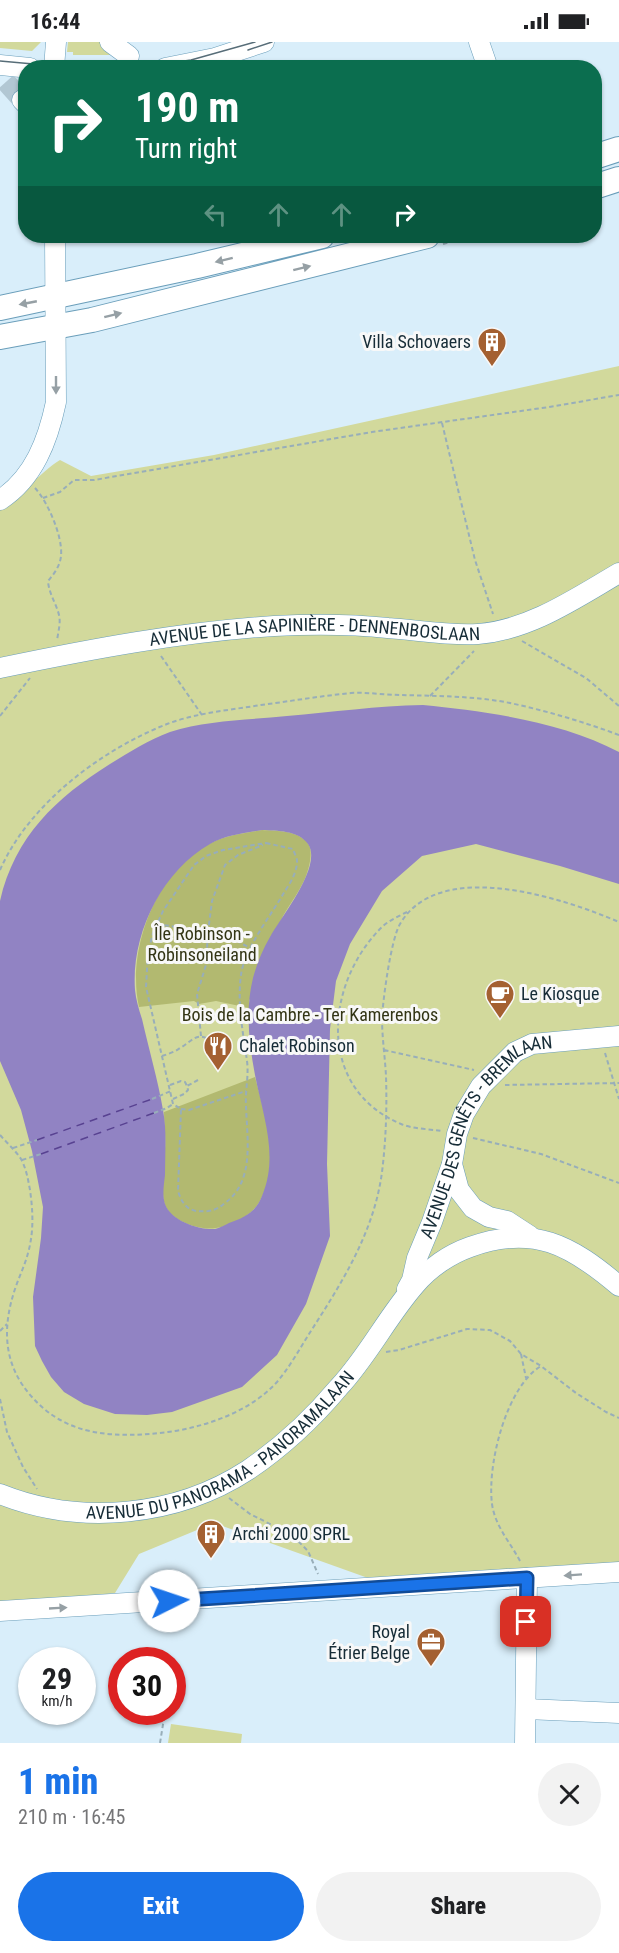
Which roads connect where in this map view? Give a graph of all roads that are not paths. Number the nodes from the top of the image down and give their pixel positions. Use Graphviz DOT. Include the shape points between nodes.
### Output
graph roads {
  1 [pos="56,42"];
  2 [pos="110,42"];
  3 [pos="264,42"];
  4 [pos="479,42"];
  5 [pos="129,56"];
  6 [pos="55,60"];
  7 [pos="205,60"];
  8 [pos="485,60"];
  9 [pos="619,149"];
  10 [pos="602,154"];
  11 [pos="619,179"];
  12 [pos="602,184"];
  13 [pos="56,243"];
  14 [pos="294,243"];
  15 [pos="400,243"];
  16 [pos="56,297"];
  17 [pos="0,308"];
  18 [pos="56,327"];
  19 [pos="0,337"];
  20 [pos="0,500"];
  21 [pos="619,573"];
  22 [pos="0,668"];
  23 [pos="610,1037"];
  24 [pos="452,1164"];
  25 [pos="437,1207"];
  26 [pos="473,1208"];
  27 [pos="532,1237"];
  28 [pos="619,1286"];
  29 [pos="403,1300"];
  30 [pos="0,1494"];
  31 [pos="619,1572"];
  32 [pos="527,1578"];
  33 [pos="0,1611"];
  34 [pos="526,1709"];
  35 [pos="619,1713"];
  36 [pos="525,1743"];
  1 -- 6 [label="street"];
  2 -- 5 [label="street"];
  3 -- 7 [label="street"];
  4 -- 8 [label="street"];
  9 -- 10 [label="main road"];
  11 -- 12 [label="main road"];
  13 -- 16 [label="street"];
  14 -- 16 [label="main road, one-way"];
  18 -- 15 [label="main road, one-way"];
  16 -- 17 [label="main road, one-way"];
  16 -- 18 [label="street"];
  18 -- 19 [label="main road"];
  18 -- 20 [label="street, one-way" via="56,402 51,428 36,463"];
  21 -- 22 [label="street, AVENUE DE LA SAPINIÈRE - DENNENBOSLAAN" via="537,618 478,634 323,624 274,626 150,640"];
  23 -- 24 [label="street, AVENUE DES GENÊTS - BREMLAAN" via="532,1044 515,1052 486,1081 464,1113"];
  24 -- 25 [label="street, AVENUE DES GENÊTS - BREMLAAN"];
  24 -- 26 [label="street" via="459,1190"];
  25 -- 26 [label="street" via="454,1204"];
  25 -- 29 [label="street, AVENUE DES GENÊTS - BREMLAAN"];
  26 -- 27 [label="street" via="507,1221"];
  27 -- 28 [label="street" via="576,1254"];
  27 -- 29 [label="street" via="510,1236 455,1252 417,1282"];
  29 -- 30 [label="street, AVENUE DU PANORAMA - PANORAMALAAN" via="340,1387 301,1428 248,1470 217,1487 160,1507 117,1514 49,1509"];
  31 -- 32 [label="street, one-way"];
  33 -- 32 [label="street, one-way"];
  32 -- 34 [label="street"];
  34 -- 35 [label="street"];
  34 -- 36 [label="street"];
}
